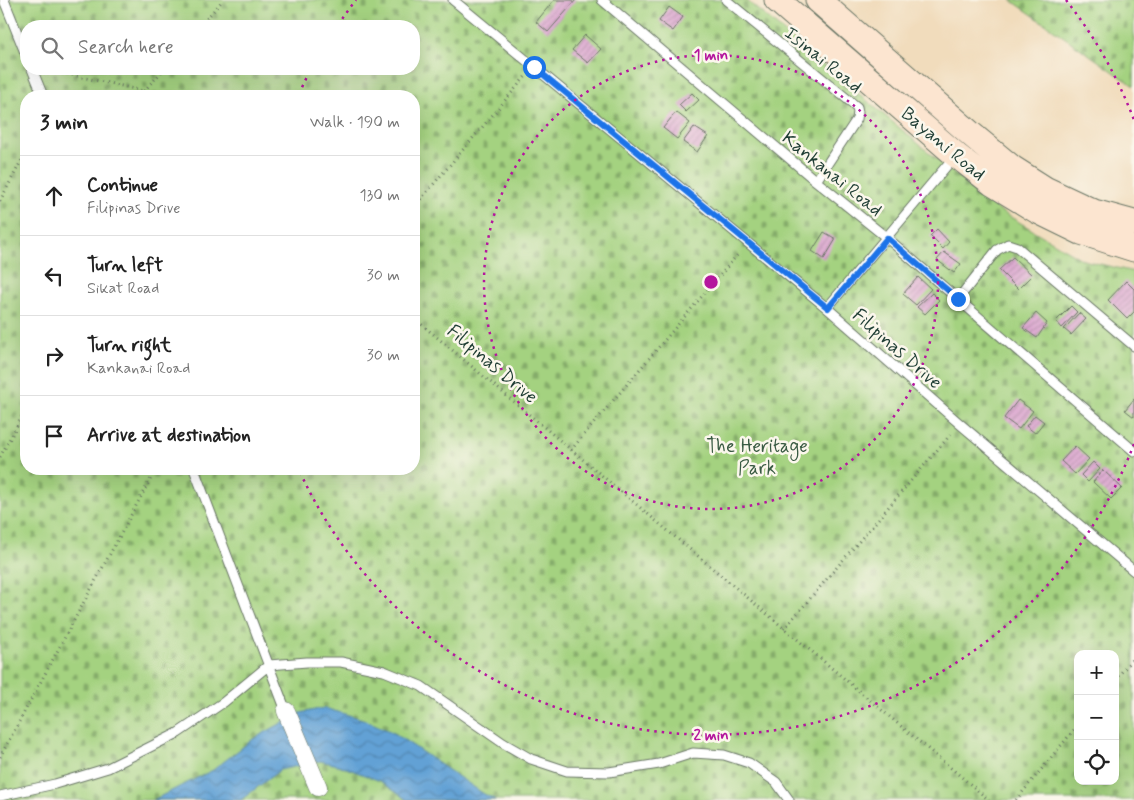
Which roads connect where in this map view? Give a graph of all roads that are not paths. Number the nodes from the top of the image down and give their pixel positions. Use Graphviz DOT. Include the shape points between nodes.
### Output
graph roads {
  1 [pos="4,0"];
  2 [pos="453,0"];
  3 [pos="602,0"];
  4 [pos="726,0"];
  5 [pos="777,0"];
  6 [pos="818,0"];
  7 [pos="20,40"];
  8 [pos="34,75"];
  9 [pos="40,90"];
  10 [pos="972,135"];
  11 [pos="950,162"];
  12 [pos="816,181"];
  13 [pos="1134,223"];
  14 [pos="887,238"];
  15 [pos="1134,249"];
  16 [pos="958,299"];
  17 [pos="828,308"];
  18 [pos="1134,346"];
  19 [pos="1134,451"];
  20 [pos="196,475"];
  21 [pos="1134,571"];
  22 [pos="269,665"];
  23 [pos="286,711"];
  24 [pos="318,787"];
  25 [pos="0,796"];
  26 [pos="789,800"];
  1 -- 7 [label="lane"];
  2 -- 17 [label="lane, Filipinas Drive"];
  3 -- 12 [label="lane, Kankanai Road"];
  4 -- 12 [label="lane, Isinai Road" via="857,107 857,119"];
  5 -- 11 [label="main road, Bayani Road"];
  6 -- 10 [label="main road, Bayani Road"];
  8 -- 9 [label="lane"];
  10 -- 11 [label="main road"];
  10 -- 13 [label="main road, Bayani Road" via="1012,168 1045,189 1094,212"];
  11 -- 14 [label="lane"];
  11 -- 15 [label="main road, Bayani Road" via="1081,232"];
  12 -- 14 [label="lane, Kankanai Road"];
  14 -- 16 [label="lane, Kankanai Road"];
  14 -- 17 [label="lane"];
  16 -- 18 [label="lane" via="997,250 1008,244 1017,247"];
  16 -- 19 [label="lane, Kankanai Road"];
  17 -- 21 [label="lane, Filipinas Drive"];
  20 -- 22 [label="lane"];
  22 -- 23 [label="lane"];
  22 -- 25 [label="lane" via="224,702 178,733 108,768"];
  22 -- 26 [label="lane" via="341,662 384,671 420,686 531,759 567,771 609,772 659,764 693,753 724,755 749,763 776,782"];
  23 -- 24 [label="street"];
}
